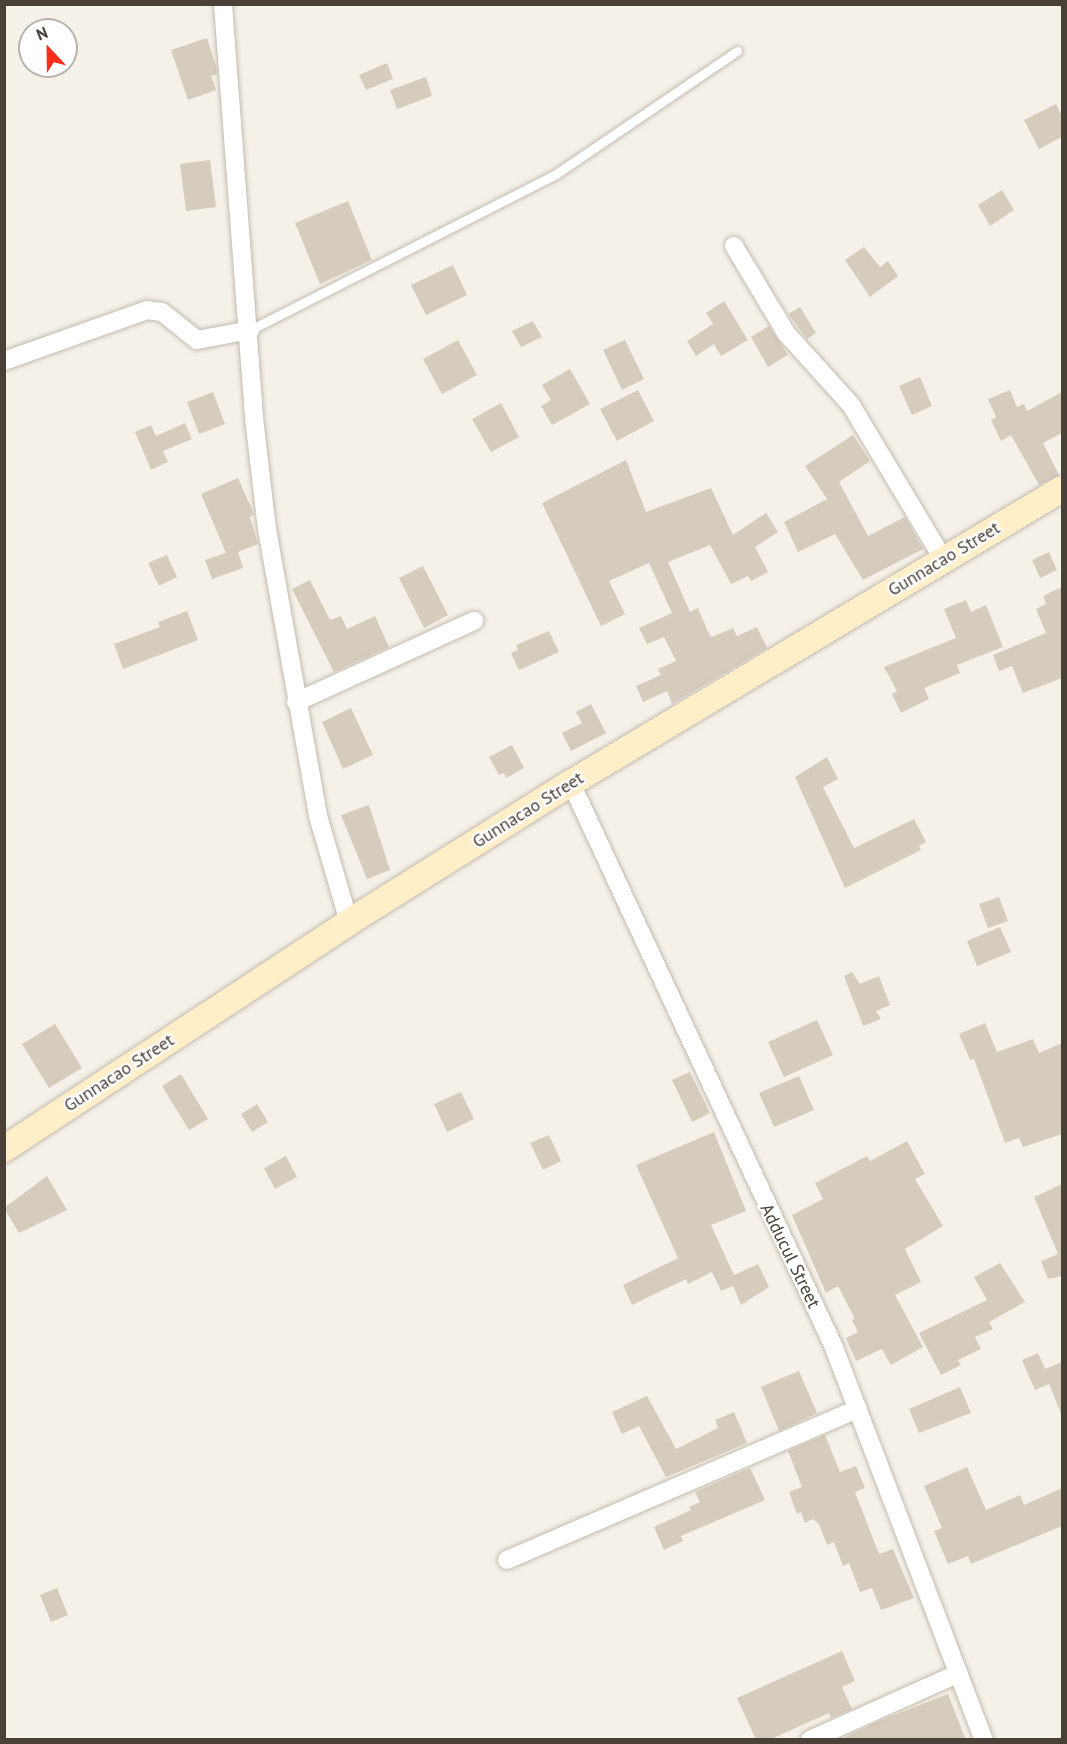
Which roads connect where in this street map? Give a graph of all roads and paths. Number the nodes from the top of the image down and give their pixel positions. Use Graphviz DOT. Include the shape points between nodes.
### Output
graph roads {
  1 [pos="222,4"];
  2 [pos="737,51"];
  3 [pos="734,246"];
  4 [pos="250,330"];
  5 [pos="4,361"];
  6 [pos="1062,489"];
  7 [pos="943,559"];
  8 [pos="474,621"];
  9 [pos="296,702"];
  10 [pos="571,783"];
  11 [pos="349,922"];
  12 [pos="4,1149"];
  13 [pos="858,1409"];
  14 [pos="507,1560"];
  15 [pos="959,1673"];
  16 [pos="810,1740"];
  17 [pos="984,1740"];
  1 -- 4 [label="street"];
  2 -- 4 [label="lane" via="556,174"];
  3 -- 7 [label="street" via="786,333 850,405"];
  4 -- 5 [label="street" via="197,340 162,312 147,310"];
  4 -- 9 [label="street" via="255,426 267,529"];
  6 -- 7 [label="street, Gunnacao Street"];
  7 -- 10 [label="street, Gunnacao Street"];
  8 -- 9 [label="street"];
  9 -- 11 [label="street" via="318,816"];
  10 -- 11 [label="street, Gunnacao Street"];
  10 -- 13 [label="street, Adducul Street" via="833,1345"];
  11 -- 12 [label="street, Gunnacao Street"];
  13 -- 14 [label="street"];
  13 -- 15 [label="street, Adducul Street"];
  15 -- 16 [label="street"];
  15 -- 17 [label="street, Adducul Street"];
}
